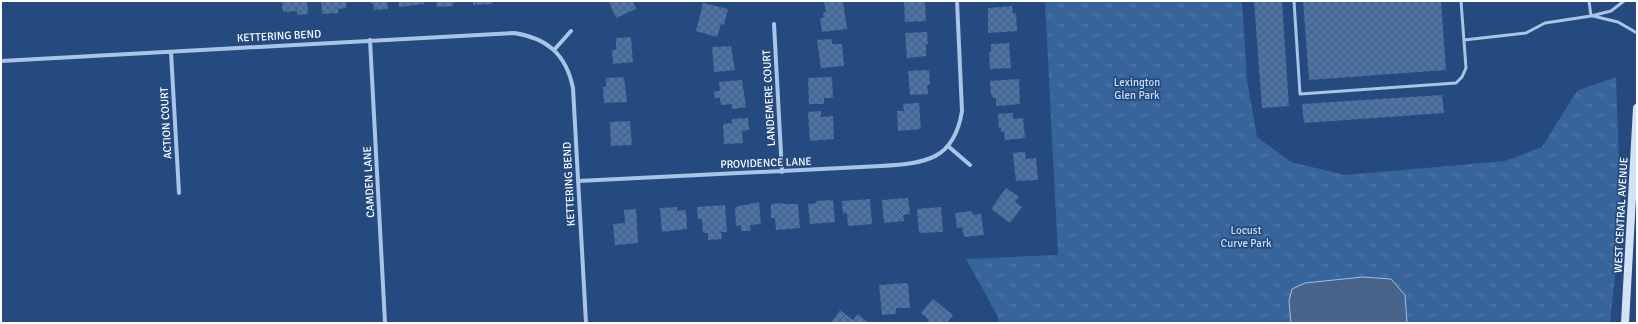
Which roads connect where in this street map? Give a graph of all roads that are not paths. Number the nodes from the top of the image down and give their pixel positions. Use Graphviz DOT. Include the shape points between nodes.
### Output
graph roads {
  1 [pos="957,1"];
  2 [pos="1294,1"];
  3 [pos="1461,1"];
  4 [pos="1590,1"];
  5 [pos="1624,1"];
  6 [pos="1591,16"];
  7 [pos="774,24"];
  8 [pos="571,31"];
  9 [pos="1637,34"];
  10 [pos="370,40"];
  11 [pos="1464,40"];
  12 [pos="554,50"];
  13 [pos="170,52"];
  14 [pos="1,61"];
  15 [pos="1637,108"];
  16 [pos="948,146"];
  17 [pos="970,165"];
  18 [pos="782,172"];
  19 [pos="578,181"];
  20 [pos="179,193"];
  21 [pos="385,323"];
  22 [pos="586,323"];
  23 [pos="1626,323"];
  1 -- 16 [label="street, PROVIDENCE LANE" via="962,111 960,128"];
  2 -- 11 [label="lane" via="1300,94 1456,83 1466,68"];
  3 -- 11 [label="lane"];
  4 -- 6 [label="lane"];
  5 -- 6 [label="lane" via="1611,11"];
  6 -- 9 [label="lane" via="1618,22"];
  6 -- 11 [label="lane" via="1545,23 1526,33"];
  7 -- 18 [label="street, LANDEMERE COURT"];
  8 -- 12 [label="street"];
  10 -- 12 [label="street, KETTERING BEND" via="514,33 530,35"];
  10 -- 13 [label="street, KETTERING BEND"];
  10 -- 21 [label="street, CAMDEN LANE"];
  12 -- 19 [label="street, KETTERING BEND" via="564,62 573,88"];
  13 -- 14 [label="street, KETTERING BEND"];
  13 -- 20 [label="street, ACTION COURT"];
  15 -- 23 [label="main road, WEST CENTRAL AVENUE"];
  16 -- 17 [label="street"];
  16 -- 18 [label="street, PROVIDENCE LANE" via="935,157 916,164"];
  18 -- 19 [label="street, PROVIDENCE LANE"];
  19 -- 22 [label="street, KETTERING BEND"];
}
